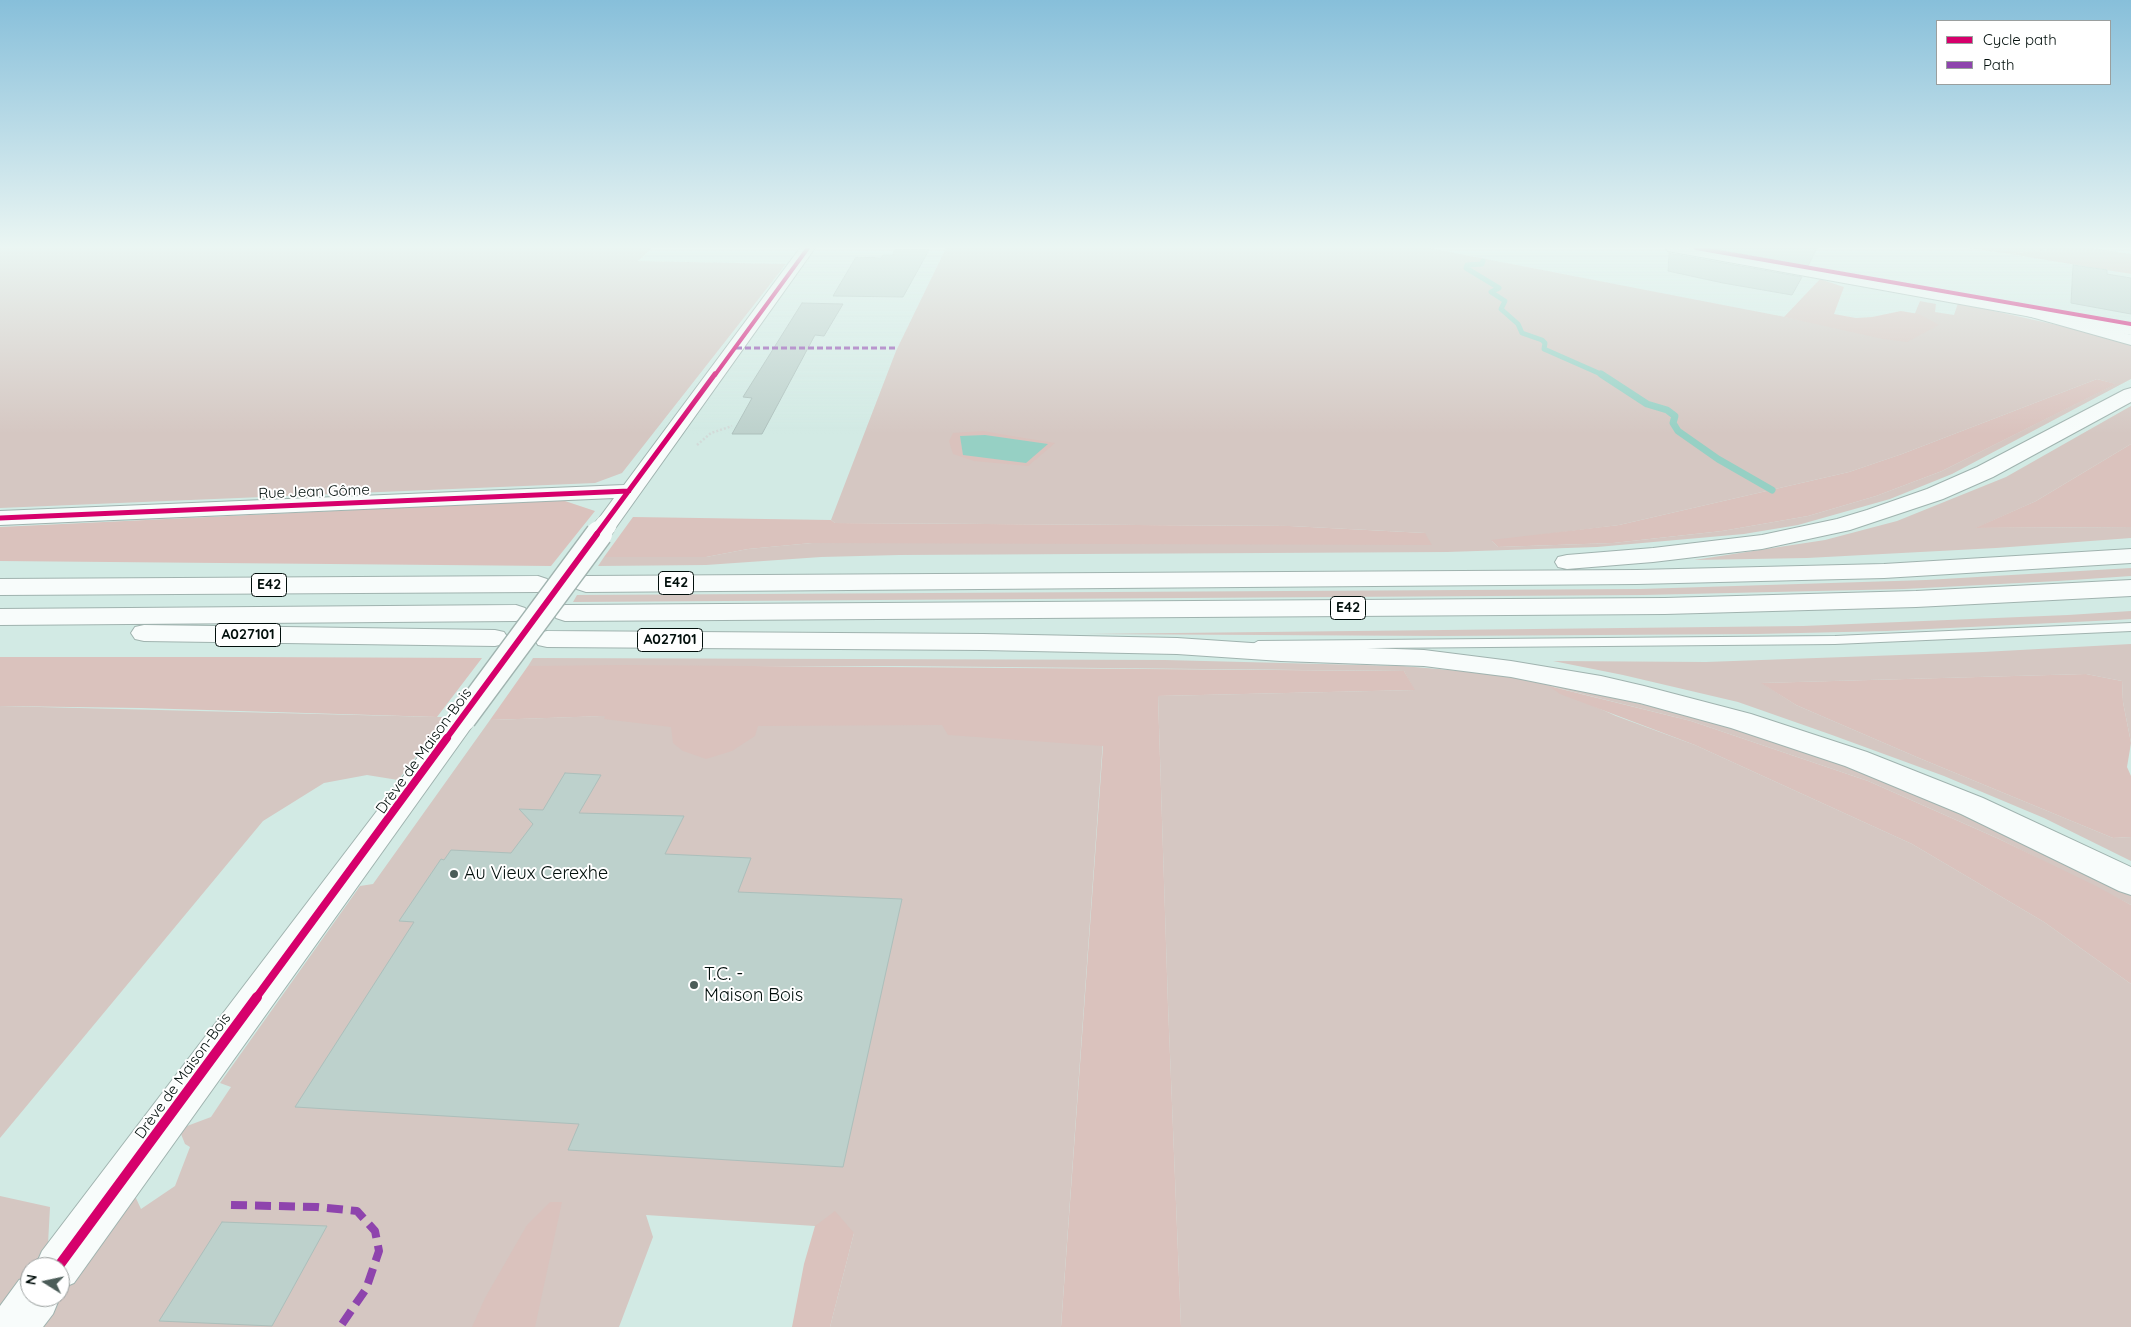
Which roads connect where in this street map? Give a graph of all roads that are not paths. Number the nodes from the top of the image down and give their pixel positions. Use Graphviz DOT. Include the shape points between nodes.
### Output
graph roads {
  1 [pos="762,310"];
  2 [pos="2023,310"];
  3 [pos="2025,310"];
  4 [pos="2026,310"];
  5 [pos="2131,330"];
  6 [pos="2131,334"];
  7 [pos="2131,340"];
  8 [pos="2131,394"];
  9 [pos="629,491"];
  10 [pos="0,518"];
  11 [pos="2131,556"];
  12 [pos="766,582"];
  13 [pos="538,584"];
  14 [pos="586,584"];
  15 [pos="0,587"];
  16 [pos="2131,588"];
  17 [pos="516,613"];
  18 [pos="565,613"];
  19 [pos="0,617"];
  20 [pos="2131,627"];
  21 [pos="0,632"];
  22 [pos="495,638"];
  23 [pos="547,639"];
  24 [pos="1177,646"];
  25 [pos="2131,882"];
  26 [pos="65,1257"];
  27 [pos="29,1307"];
  28 [pos="14,1327"];
  1 -- 9 [label="main road, Drève de Maison-Bois"];
  2 -- 7 [label="main road"];
  3 -- 6 [label="main road"];
  4 -- 5 [label="main road"];
  8 -- 12 [label="main road" via="1985,472 1935,494 1842,525 1762,542 1653,555 1438,567 922,569"];
  9 -- 10 [label="main road, Rue Jean Gôme"];
  9 -- 26 [label="main road, Drève de Maison-Bois, bridge"];
  11 -- 12 [label="main road, E42" via="1884,571 1637,578"];
  12 -- 14 [label="main road, E42"];
  13 -- 15 [label="main road, E42"];
  16 -- 18 [label="main road, E42" via="1916,599 1665,606"];
  17 -- 19 [label="main road, E42"];
  20 -- 24 [label="lane" via="1835,640"];
  21 -- 22 [label="main road, A027101"];
  23 -- 24 [label="main road, A027101"];
  24 -- 25 [label="main road" via="1424,658 1601,685 1750,724 1864,763 1972,806"];
  27 -- 28 [label="main road"];
}
